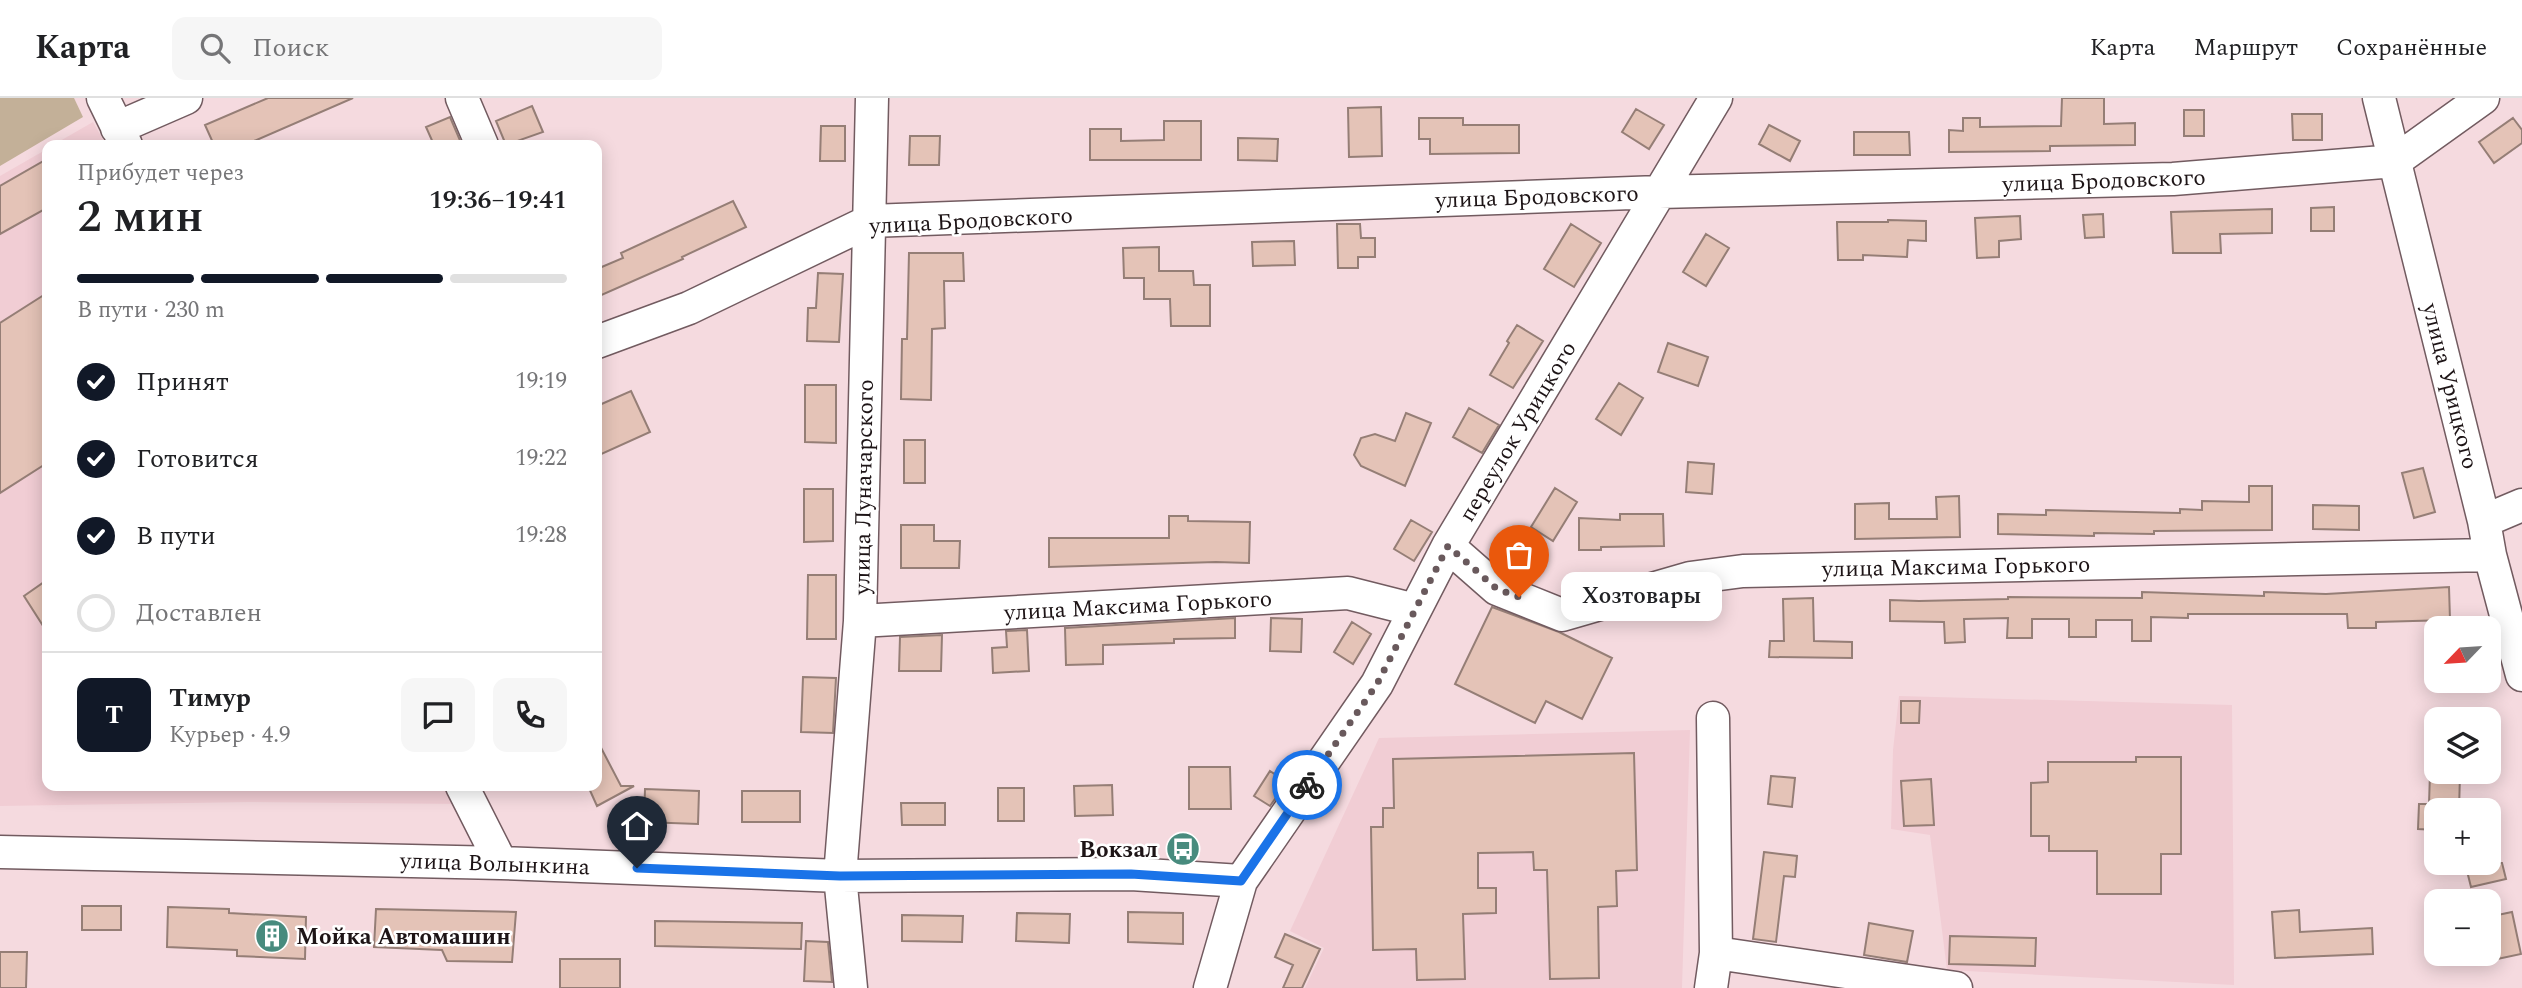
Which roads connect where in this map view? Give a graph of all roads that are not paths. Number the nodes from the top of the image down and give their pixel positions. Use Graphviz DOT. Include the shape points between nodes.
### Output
graph roads {
  1 [pos="103,98"];
  2 [pos="186,98"];
  3 [pos="462,98"];
  4 [pos="872,98"];
  5 [pos="1716,98"];
  6 [pos="2379,98"];
  7 [pos="2483,98"];
  8 [pos="121,136"];
  9 [pos="480,140"];
  10 [pos="2395,161"];
  11 [pos="1660,192"];
  12 [pos="870,221"];
  13 [pos="602,340"];
  14 [pos="2522,505"];
  15 [pos="2484,521"];
  16 [pos="1448,546"];
  17 [pos="2490,555"];
  18 [pos="1415,610"];
  19 [pos="860,621"];
  20 [pos="2522,675"];
  21 [pos="1713,718"];
  22 [pos="465,791"];
  23 [pos="0,852"];
  24 [pos="501,863"];
  25 [pos="840,876"];
  26 [pos="1241,881"];
  27 [pos="1716,953"];
  28 [pos="851,988"];
  29 [pos="1210,988"];
  30 [pos="1711,988"];
  31 [pos="1956,988"];
  1 -- 8 [label="street"];
  2 -- 8 [label="street"];
  3 -- 9 [label="street"];
  4 -- 12 [label="street, улица Луначарского"];
  5 -- 11 [label="street, переулок Урицкого"];
  6 -- 10 [label="street, улица Урицкого"];
  7 -- 10 [label="street"];
  10 -- 11 [label="street, улица Бродовского" via="2173,179"];
  10 -- 15 [label="street, улица Урицкого"];
  11 -- 12 [label="street, улица Бродовского"];
  11 -- 16 [label="street, переулок Урицкого"];
  12 -- 13 [label="street, улица Бродовского" via="689,308"];
  12 -- 19 [label="street, улица Луначарского"];
  14 -- 15 [label="street"];
  15 -- 17 [label="street, улица Урицкого"];
  16 -- 17 [label="street, улица Максима Горького" via="1497,589 1562,615 1690,578 1742,570"];
  16 -- 18 [label="street, переулок Урицкого"];
  17 -- 20 [label="street, улица Урицкого"];
  18 -- 19 [label="street, улица Максима Горького" via="1348,593"];
  18 -- 26 [label="street, переулок Урицкого" via="1377,684"];
  19 -- 25 [label="street, улица Луначарского"];
  21 -- 27 [label="street"];
  22 -- 24 [label="street"];
  23 -- 24 [label="street, улица Волынкина"];
  24 -- 25 [label="street, улица Волынкина"];
  25 -- 26 [label="street, улица Волынкина" via="1131,874"];
  25 -- 28 [label="street, улица Луначарского"];
  26 -- 29 [label="street, переулок Урицкого"];
  27 -- 30 [label="street"];
  27 -- 31 [label="street"];
}
